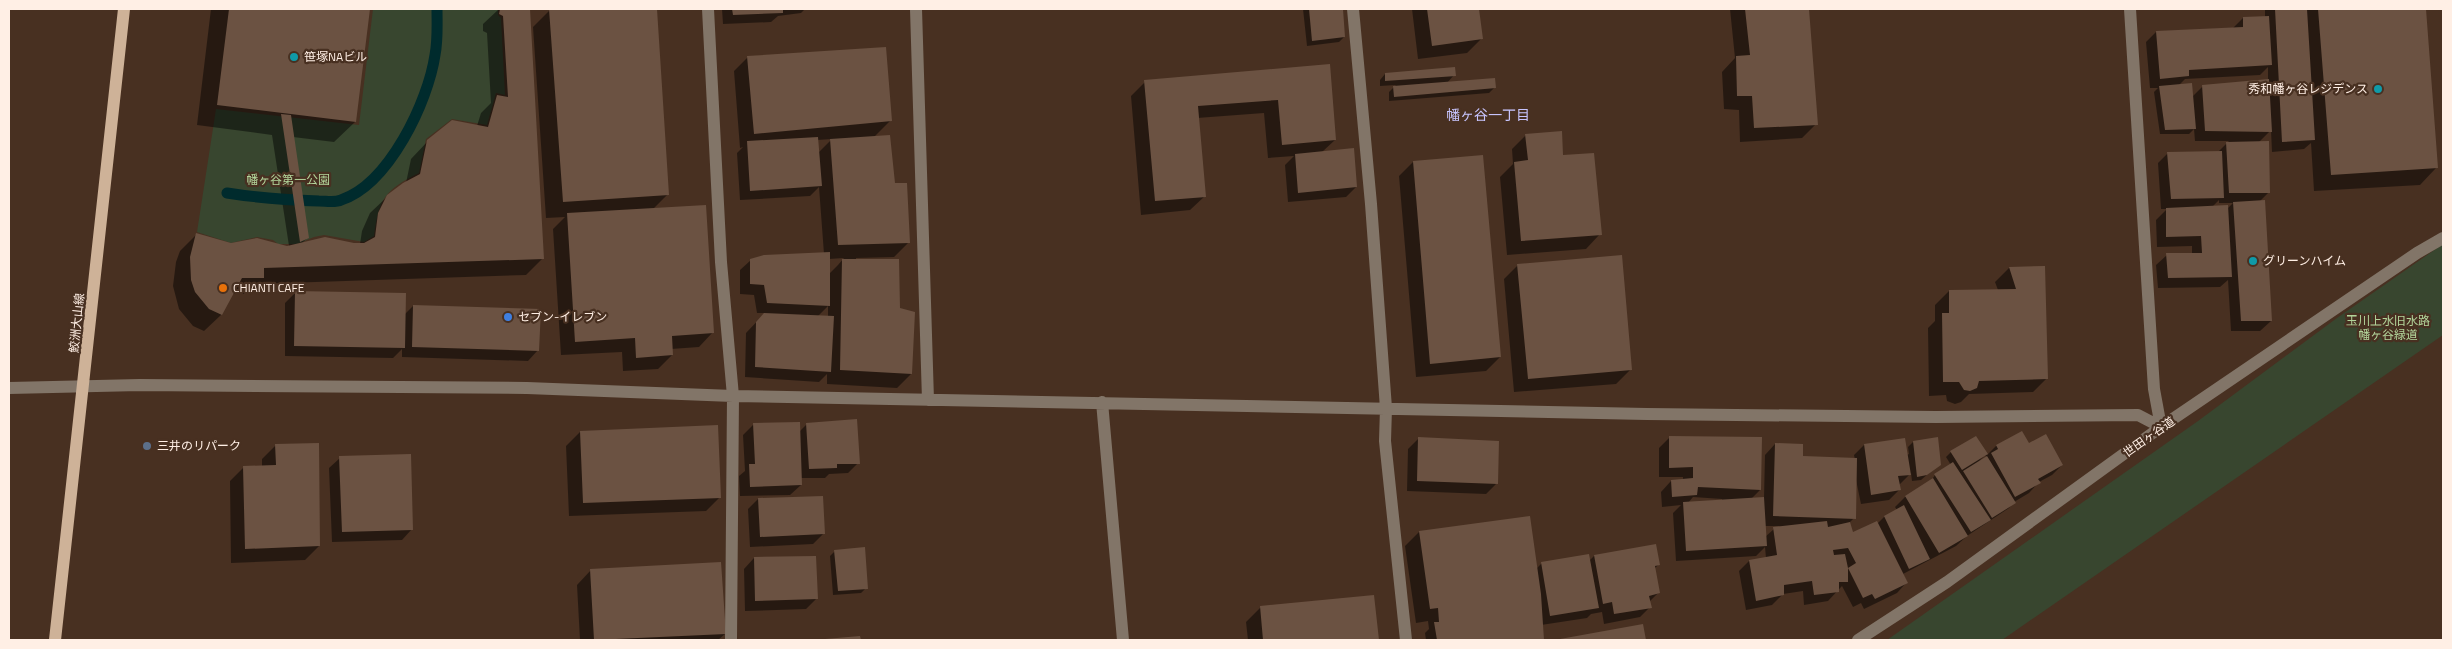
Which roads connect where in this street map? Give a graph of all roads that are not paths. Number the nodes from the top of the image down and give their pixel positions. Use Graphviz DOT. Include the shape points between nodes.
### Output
graph roads {
  1 [pos="124,9"];
  2 [pos="708,9"];
  3 [pos="916,9"];
  4 [pos="1353,9"];
  5 [pos="2130,9"];
  6 [pos="2443,238"];
  7 [pos="84,386"];
  8 [pos="9,388"];
  9 [pos="733,396"];
  10 [pos="928,400"];
  11 [pos="1102,402"];
  12 [pos="1386,408"];
  13 [pos="2161,427"];
  14 [pos="55,640"];
  15 [pos="731,640"];
  16 [pos="1123,640"];
  17 [pos="1406,640"];
  18 [pos="1858,640"];
  1 -- 7 [label="main road, 鮫洲大山線"];
  2 -- 9 [label="street" via="721,262"];
  3 -- 10 [label="street"];
  4 -- 12 [label="street"];
  5 -- 13 [label="street" via="2154,389"];
  6 -- 13 [label="street, 世田ヶ谷道"];
  7 -- 8 [label="street"];
  7 -- 9 [label="street" via="527,388"];
  7 -- 14 [label="main road, 鮫洲大山線"];
  9 -- 10 [label="street"];
  9 -- 15 [label="street"];
  10 -- 11 [label="street"];
  11 -- 12 [label="street"];
  11 -- 16 [label="street"];
  12 -- 13 [label="street" via="1936,417 2138,415"];
  12 -- 17 [label="street" via="1385,441"];
  13 -- 18 [label="street, 世田ヶ谷道" via="1947,582"];
}
